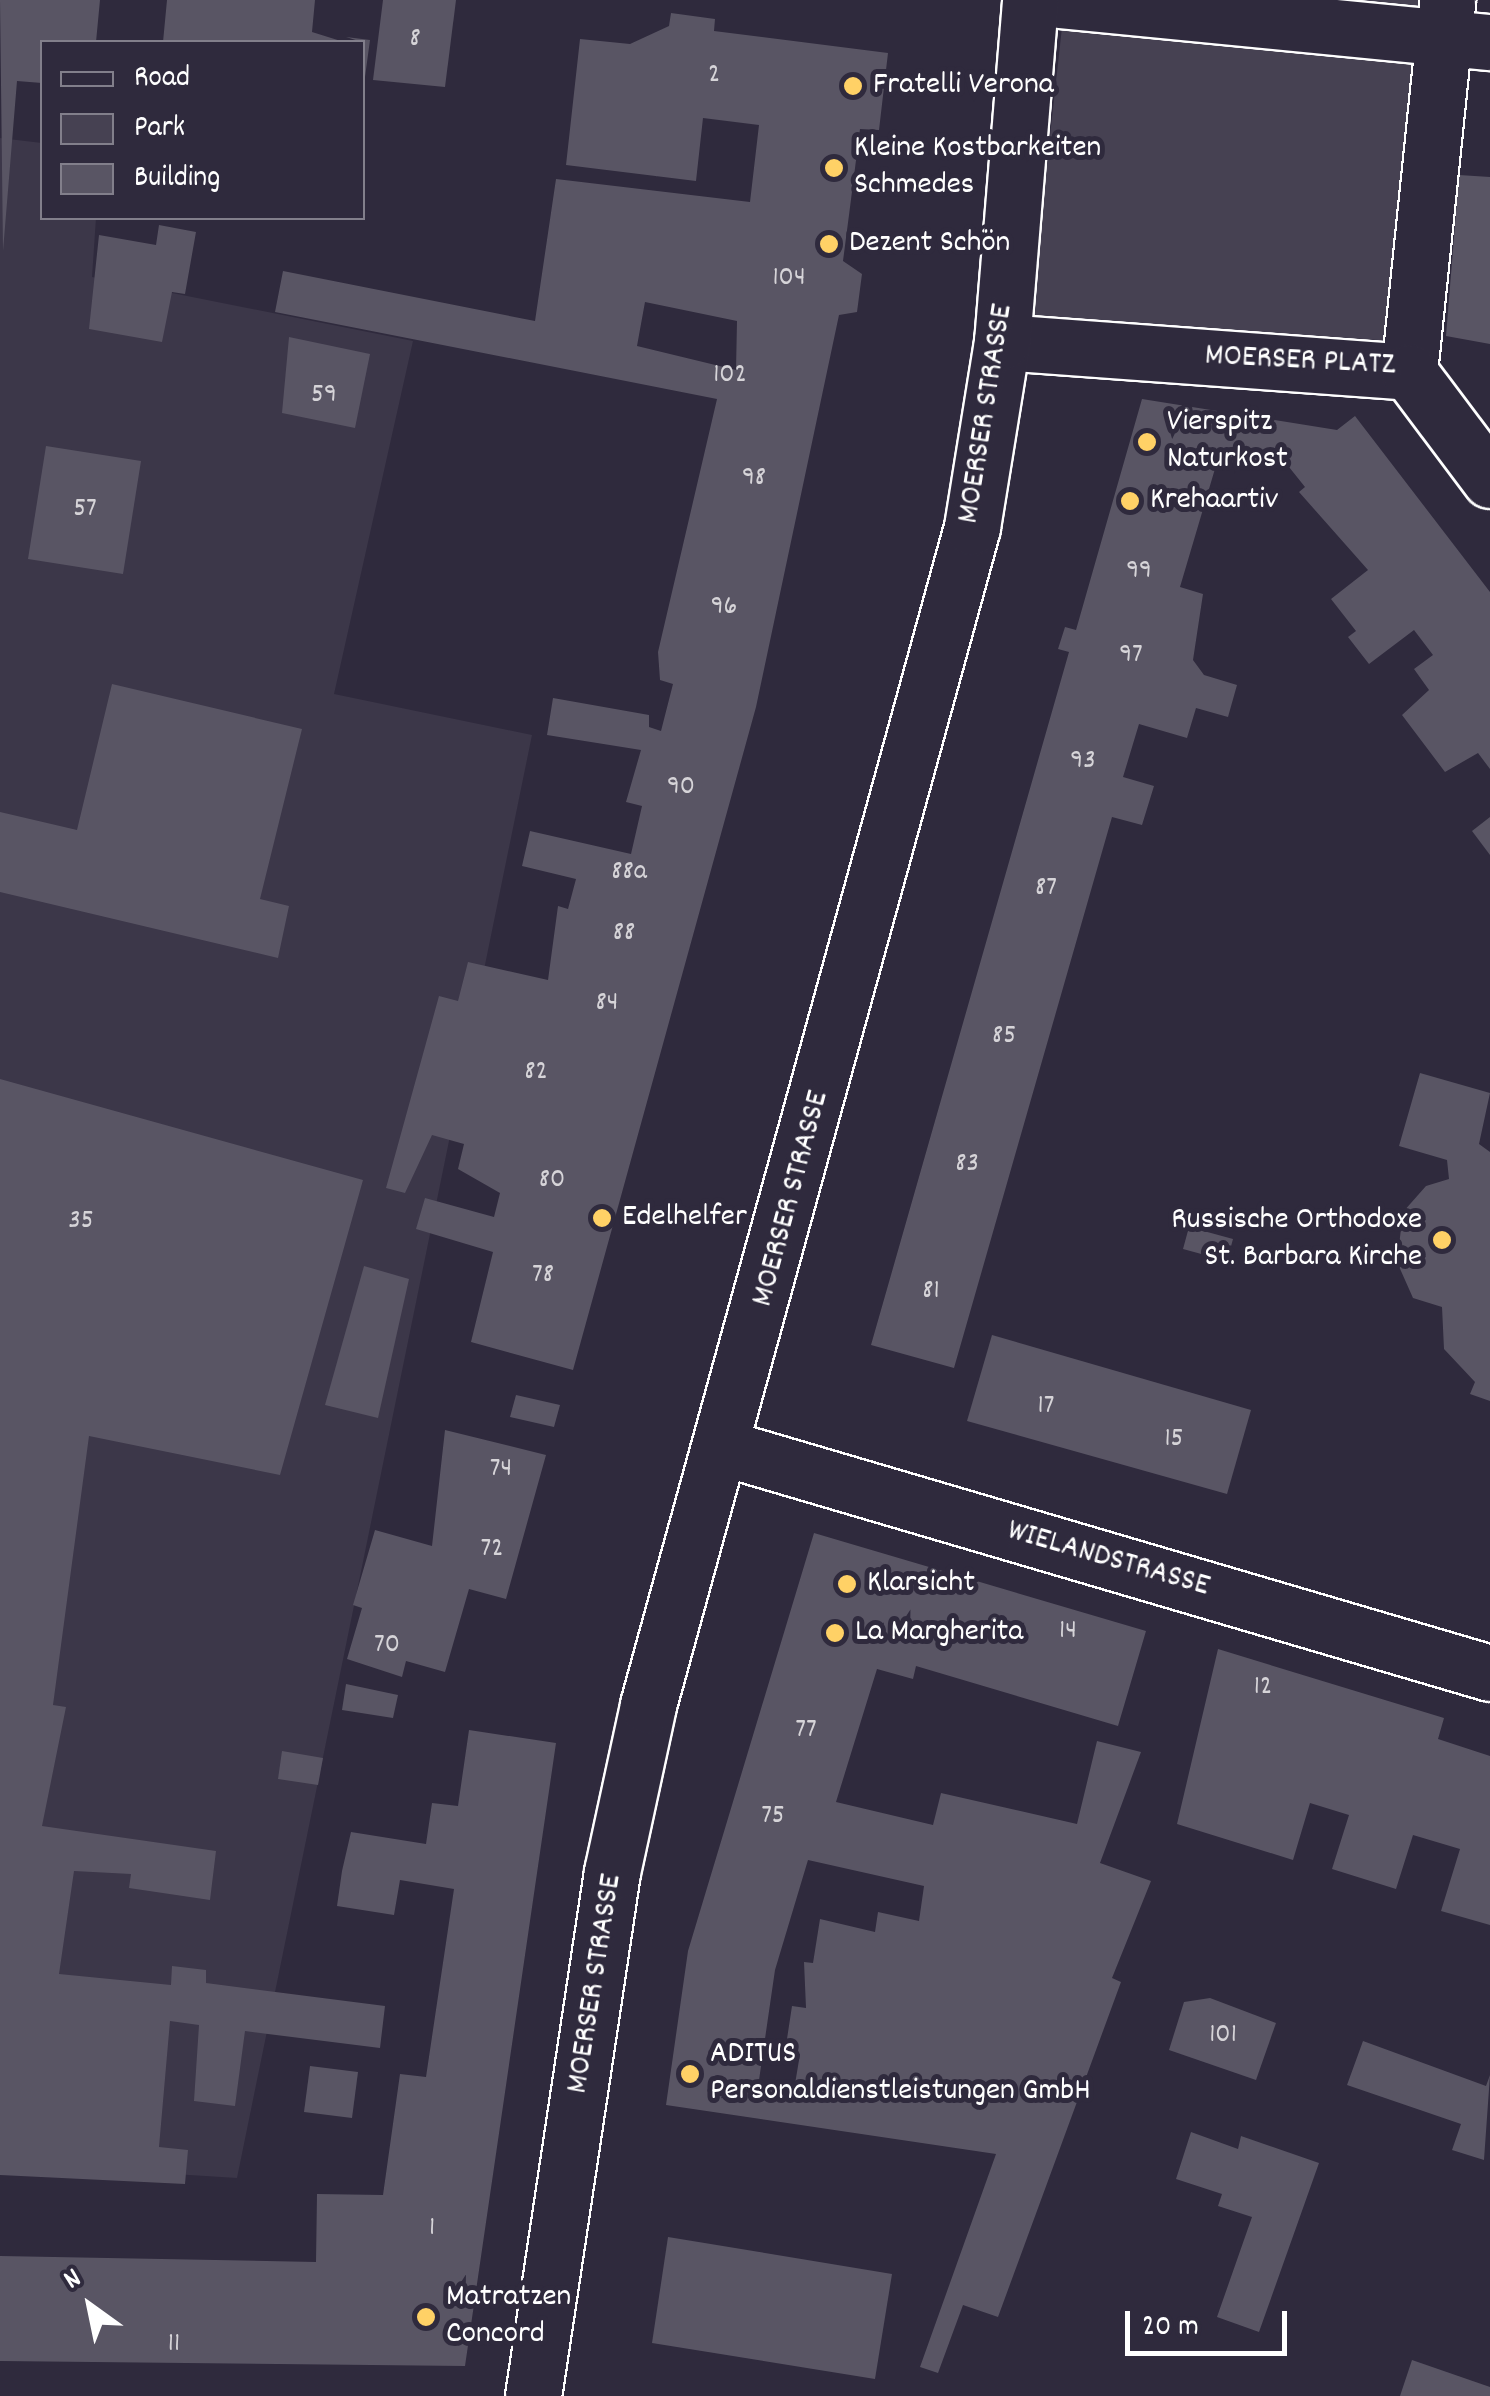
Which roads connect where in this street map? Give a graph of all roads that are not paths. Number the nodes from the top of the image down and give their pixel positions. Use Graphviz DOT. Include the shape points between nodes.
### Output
graph roads {
  1 [pos="1030,0"];
  2 [pos="1060,0"];
  3 [pos="1460,26"];
  4 [pos="1002,342"];
  5 [pos="1409,372"];
  6 [pos="1490,480"];
  7 [pos="725,1448"];
  8 [pos="1490,1672"];
  9 [pos="534,2396"];
  1 -- 4 [label="main road, MOERSER STRASSE"];
  2 -- 3 [label="main road"];
  3 -- 5 [label="main road, MOERSER PLATZ"];
  4 -- 5 [label="main road, MOERSER PLATZ"];
  4 -- 7 [label="main road, MOERSER STRASSE" via="952,610"];
  5 -- 6 [label="main road"];
  7 -- 8 [label="main road, WIELANDSTRASSE"];
  7 -- 9 [label="main road, MOERSER STRASSE" via="648,1705 612,1872"];
}
